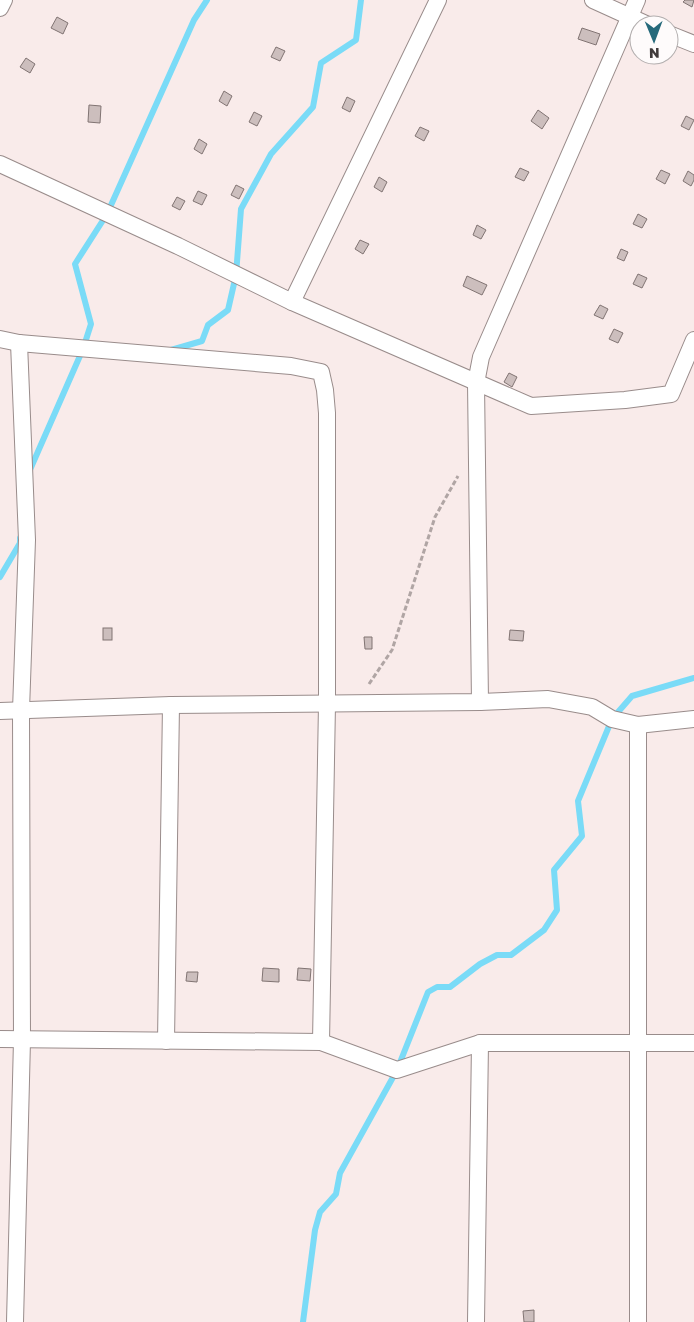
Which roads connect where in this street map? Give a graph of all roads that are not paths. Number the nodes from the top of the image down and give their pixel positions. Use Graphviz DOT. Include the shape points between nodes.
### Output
graph roads {
  1 [pos="4,0"];
  2 [pos="438,0"];
  3 [pos="593,0"];
  4 [pos="637,0"];
  5 [pos="0,8"];
  6 [pos="631,15"];
  7 [pos="629,18"];
  8 [pos="629,20"];
  9 [pos="679,38"];
  10 [pos="694,44"];
  11 [pos="0,164"];
  12 [pos="292,302"];
  13 [pos="0,339"];
  14 [pos="694,340"];
  15 [pos="20,343"];
  16 [pos="476,382"];
  17 [pos="480,702"];
  18 [pos="171,704"];
  19 [pos="327,704"];
  20 [pos="0,710"];
  21 [pos="21,710"];
  22 [pos="694,719"];
  23 [pos="638,725"];
  24 [pos="0,1039"];
  25 [pos="22,1040"];
  26 [pos="166,1041"];
  27 [pos="321,1042"];
  28 [pos="480,1043"];
  29 [pos="694,1043"];
  30 [pos="639,1044"];
  31 [pos="15,1322"];
  32 [pos="476,1322"];
  33 [pos="638,1322"];
  1 -- 5 [label="street"];
  2 -- 12 [label="street"];
  3 -- 7 [label="street"];
  4 -- 6 [label="street"];
  8 -- 16 [label="street" via="481,357"];
  9 -- 10 [label="street"];
  11 -- 12 [label="street"];
  12 -- 16 [label="street"];
  13 -- 15 [label="street"];
  14 -- 16 [label="street" via="672,394 531,406"];
  15 -- 19 [label="street" via="290,366 321,372 326,390"];
  15 -- 21 [label="street" via="28,540"];
  16 -- 17 [label="street"];
  17 -- 19 [label="street"];
  17 -- 23 [label="street" via="548,699 592,707 612,719"];
  18 -- 19 [label="street"];
  18 -- 21 [label="street"];
  18 -- 26 [label="street"];
  19 -- 27 [label="street"];
  20 -- 21 [label="street"];
  21 -- 25 [label="street"];
  22 -- 23 [label="street"];
  23 -- 30 [label="street"];
  24 -- 25 [label="street"];
  25 -- 26 [label="street"];
  25 -- 31 [label="street"];
  26 -- 27 [label="street"];
  27 -- 28 [label="street" via="397,1070"];
  28 -- 30 [label="street"];
  28 -- 32 [label="street"];
  29 -- 30 [label="street"];
  30 -- 33 [label="street"];
}
